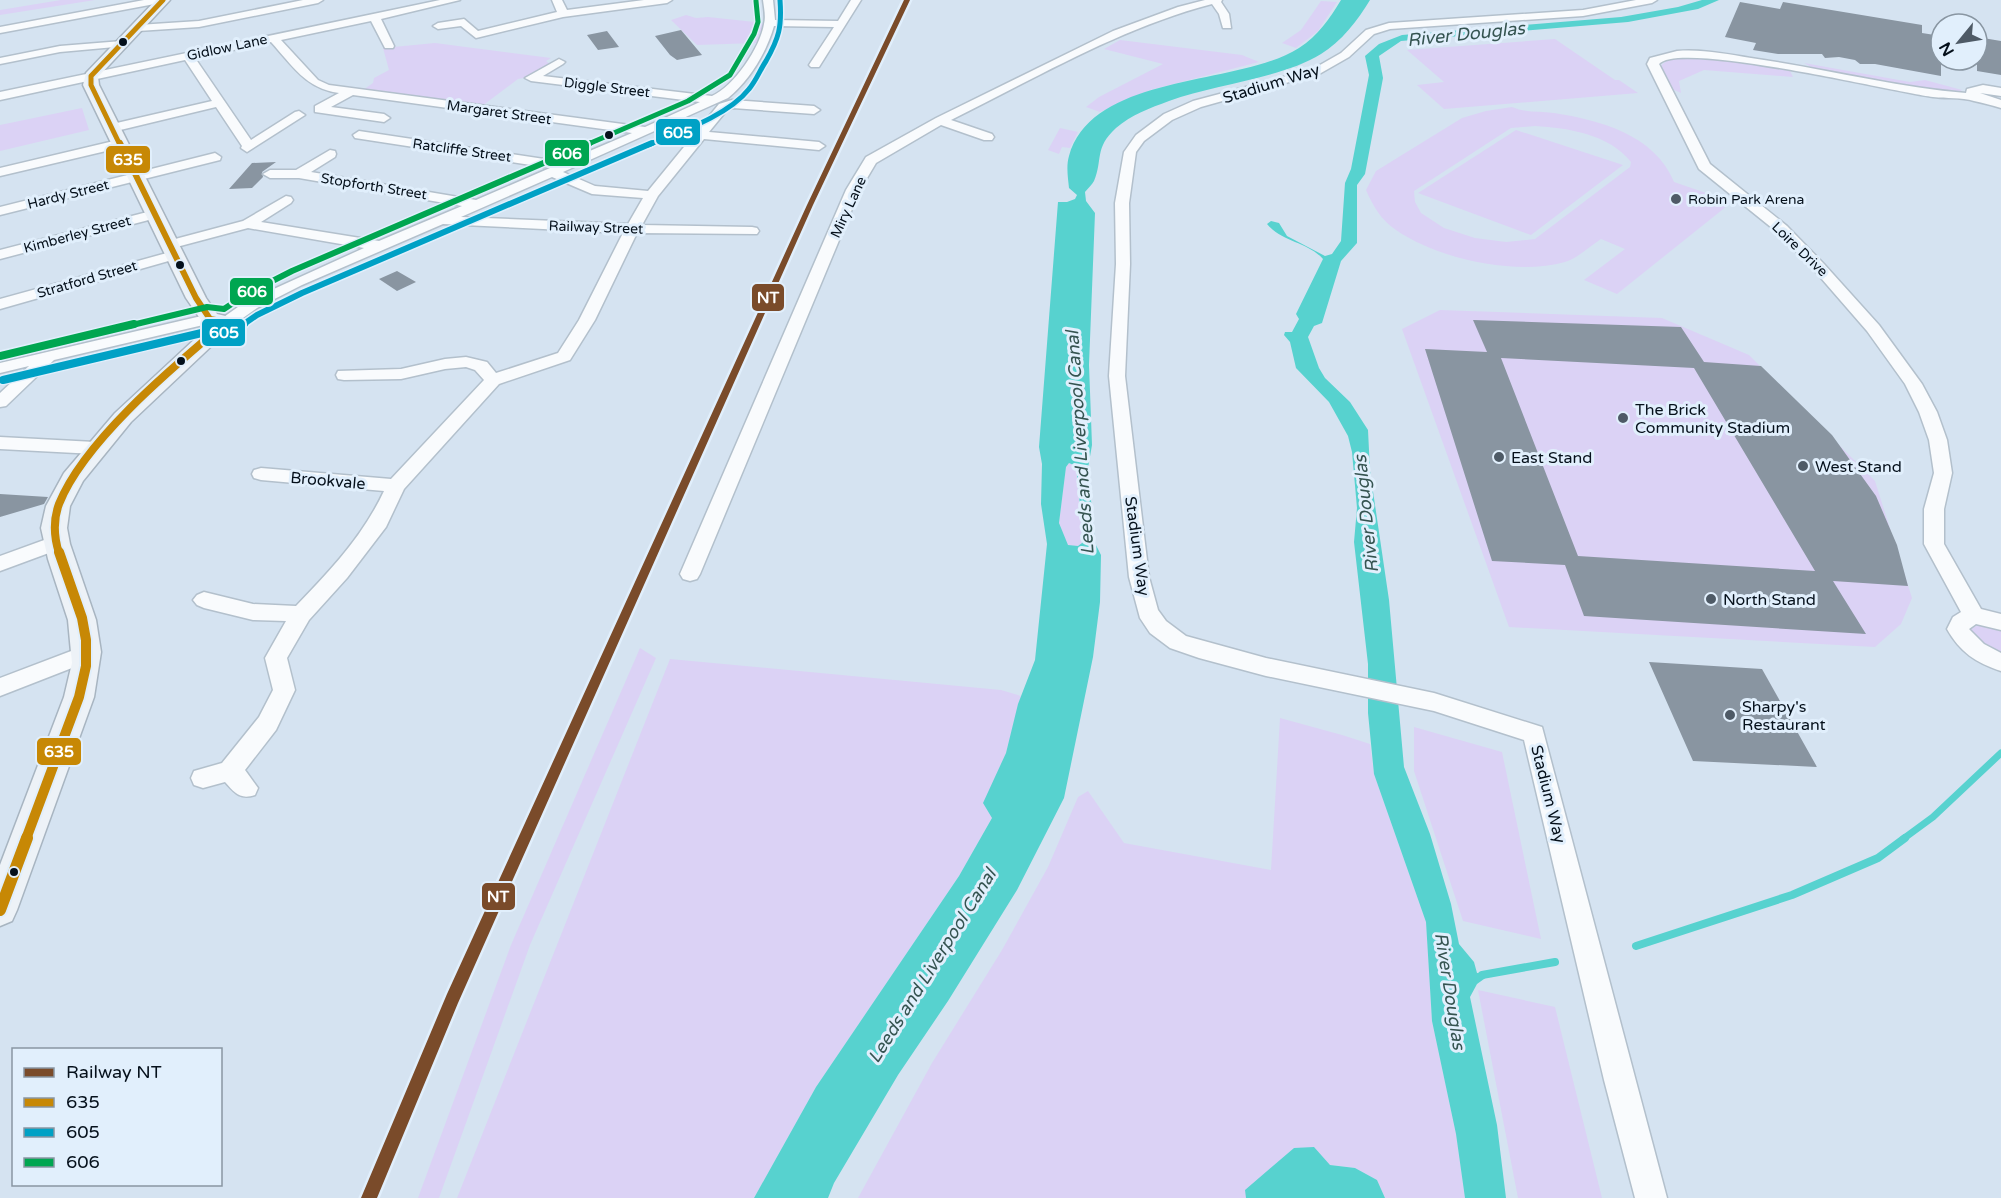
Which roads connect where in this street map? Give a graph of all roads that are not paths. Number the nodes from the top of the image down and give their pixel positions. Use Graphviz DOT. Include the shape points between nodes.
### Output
graph roads {
  1 [pos="162,0"];
  2 [pos="318,0"];
  3 [pos="455,0"];
  4 [pos="558,0"];
  5 [pos="667,0"];
  6 [pos="768,0"];
  7 [pos="856,0"];
  8 [pos="1652,0"];
  9 [pos="1216,1"];
  10 [pos="372,2"];
  11 [pos="280,4"];
  12 [pos="563,14"];
  13 [pos="378,15"];
  14 [pos="770,22"];
  15 [pos="840,24"];
  16 [pos="438,26"];
  17 [pos="1227,26"];
  18 [pos="138,28"];
  19 [pos="0,30"];
  20 [pos="273,38"];
  21 [pos="122,44"];
  22 [pos="389,46"];
  23 [pos="188,56"];
  24 [pos="0,61"];
  25 [pos="559,62"];
  26 [pos="802,64"];
  27 [pos="815,65"];
  28 [pos="831,67"];
  29 [pos="92,76"];
  30 [pos="350,92"];
  31 [pos="2001,93"];
  32 [pos="0,96"];
  33 [pos="1975,97"];
  34 [pos="721,102"];
  35 [pos="219,103"];
  36 [pos="2001,104"];
  37 [pos="814,110"];
  38 [pos="331,111"];
  39 [pos="356,114"];
  40 [pos="299,115"];
  41 [pos="940,121"];
  42 [pos="312,123"];
  43 [pos="338,126"];
  44 [pos="647,131"];
  45 [pos="359,135"];
  46 [pos="700,135"];
  47 [pos="115,136"];
  48 [pos="988,137"];
  49 [pos="346,142"];
  50 [pos="819,146"];
  51 [pos="330,154"];
  52 [pos="215,157"];
  53 [pos="559,169"];
  54 [pos="0,172"];
  55 [pos="270,174"];
  56 [pos="299,174"];
  57 [pos="136,177"];
  58 [pos="652,195"];
  59 [pos="286,200"];
  60 [pos="478,204"];
  61 [pos="0,211"];
  62 [pos="155,214"];
  63 [pos="440,220"];
  64 [pos="248,224"];
  65 [pos="632,229"];
  66 [pos="752,231"];
  67 [pos="380,246"];
  68 [pos="171,250"];
  69 [pos="0,255"];
  70 [pos="0,304"];
  71 [pos="218,321"];
  72 [pos="48,358"];
  73 [pos="0,368"];
  74 [pos="344,375"];
  75 [pos="493,380"];
  76 [pos="0,402"];
  77 [pos="0,443"];
  78 [pos="95,448"];
  79 [pos="261,474"];
  80 [pos="396,486"];
  81 [pos="58,542"];
  82 [pos="0,564"];
  83 [pos="690,574"];
  84 [pos="204,600"];
  85 [pos="301,614"];
  86 [pos="1974,616"];
  87 [pos="2001,622"];
  88 [pos="87,653"];
  89 [pos="2001,662"];
  90 [pos="0,687"];
  91 [pos="203,778"];
  92 [pos="0,910"];
  93 [pos="1651,1198"];
  1 -- 18 [label="main road"];
  1 -- 19 [label="street"];
  2 -- 11 [label="street"];
  3 -- 13 [label="street, Gidlow Lane"];
  4 -- 12 [label="street"];
  5 -- 12 [label="street"];
  6 -- 14 [label="street"];
  7 -- 15 [label="street"];
  8 -- 93 [label="street, Stadium Way" via="1583,13 1406,23 1381,28 1365,36 1338,60 1317,70 1197,104 1168,117 1140,138 1127,160 1122,203 1117,376 1139,577 1148,612 1158,627 1178,642 1223,657 1434,702 1534,734"];
  9 -- 17 [label="street"];
  9 -- 41 [label="street, Miry Lane" via="1118,33"];
  10 -- 13 [label="street"];
  11 -- 18 [label="street" via="199,24"];
  12 -- 16 [label="street" via="476,35 464,22"];
  13 -- 20 [label="street, Gidlow Lane"];
  13 -- 22 [label="street"];
  14 -- 15 [label="street"];
  14 -- 34 [label="street" via="745,74"];
  15 -- 27 [label="street"];
  18 -- 21 [label="main road"];
  20 -- 23 [label="street, Gidlow Lane"];
  20 -- 30 [label="street, Margaret Street" via="318,86"];
  21 -- 24 [label="street" via="60,49"];
  21 -- 29 [label="main road"];
  23 -- 29 [label="street, Gidlow Lane"];
  23 -- 35 [label="street"];
  25 -- 34 [label="street, Diggle Street" via="531,78"];
  26 -- 27 [label="street"];
  27 -- 28 [label="street"];
  29 -- 32 [label="street, Gidlow Lane"];
  29 -- 47 [label="main road" via="92,88"];
  30 -- 38 [label="street" via="319,109"];
  30 -- 44 [label="street, Margaret Street"];
  31 -- 33 [label="street" via="1977,89 1971,92"];
  33 -- 36 [label="street"];
  33 -- 86 [label="street, Loire Drive" via="1934,94 1701,54 1662,56 1653,64 1704,166 1814,261 1873,328 1913,384 1938,440 1943,473 1934,509 1934,544"];
  34 -- 37 [label="street"];
  34 -- 44 [label="street"];
  34 -- 46 [label="street" via="723,107"];
  35 -- 40 [label="street" via="248,148"];
  35 -- 47 [label="street"];
  38 -- 39 [label="street"];
  38 -- 42 [label="street"];
  39 -- 43 [label="street"];
  39 -- 45 [label="street" via="384,118"];
  41 -- 48 [label="street"];
  41 -- 83 [label="street, Miry Lane" via="871,160 853,190"];
  44 -- 53 [label="street"];
  45 -- 49 [label="street"];
  45 -- 53 [label="street, Ratcliffe Street"];
  46 -- 50 [label="street"];
  46 -- 58 [label="street"];
  47 -- 54 [label="street"];
  47 -- 57 [label="main road"];
  51 -- 56 [label="street"];
  52 -- 57 [label="street, Hardy Street"];
  53 -- 58 [label="street, Ratcliffe Street" via="592,190"];
  53 -- 60 [label="street"];
  55 -- 56 [label="street, Stopforth Street"];
  56 -- 60 [label="street, Stopforth Street"];
  57 -- 61 [label="street, Hardy Street"];
  57 -- 62 [label="main road"];
  58 -- 65 [label="street"];
  59 -- 64 [label="street"];
  60 -- 63 [label="street"];
  62 -- 68 [label="main road"];
  62 -- 69 [label="street, Kimberley Street"];
  63 -- 65 [label="street, Railway Street"];
  63 -- 67 [label="street"];
  64 -- 67 [label="street"];
  64 -- 68 [label="street, Stratford Street"];
  65 -- 66 [label="street, Railway Street"];
  65 -- 75 [label="street" via="587,320 564,356"];
  67 -- 71 [label="street"];
  68 -- 70 [label="street, Stratford Street"];
  68 -- 71 [label="main road"];
  71 -- 72 [label="street"];
  71 -- 78 [label="main road"];
  72 -- 73 [label="street"];
  72 -- 76 [label="street"];
  74 -- 75 [label="street" via="402,374 466,362 481,366"];
  75 -- 80 [label="street"];
  77 -- 78 [label="street"];
  78 -- 81 [label="main road" via="55,510"];
  79 -- 80 [label="street, Brookvale"];
  80 -- 85 [label="street" via="379,522 340,573"];
  81 -- 82 [label="street"];
  81 -- 88 [label="main road"];
  84 -- 85 [label="street" via="253,612"];
  85 -- 91 [label="street" via="276,658 284,690 238,779"];
  86 -- 87 [label="street"];
  86 -- 89 [label="street" via="1960,623 1962,637 1979,652"];
  88 -- 90 [label="street"];
  88 -- 92 [label="main road" via="79,697"];
}
